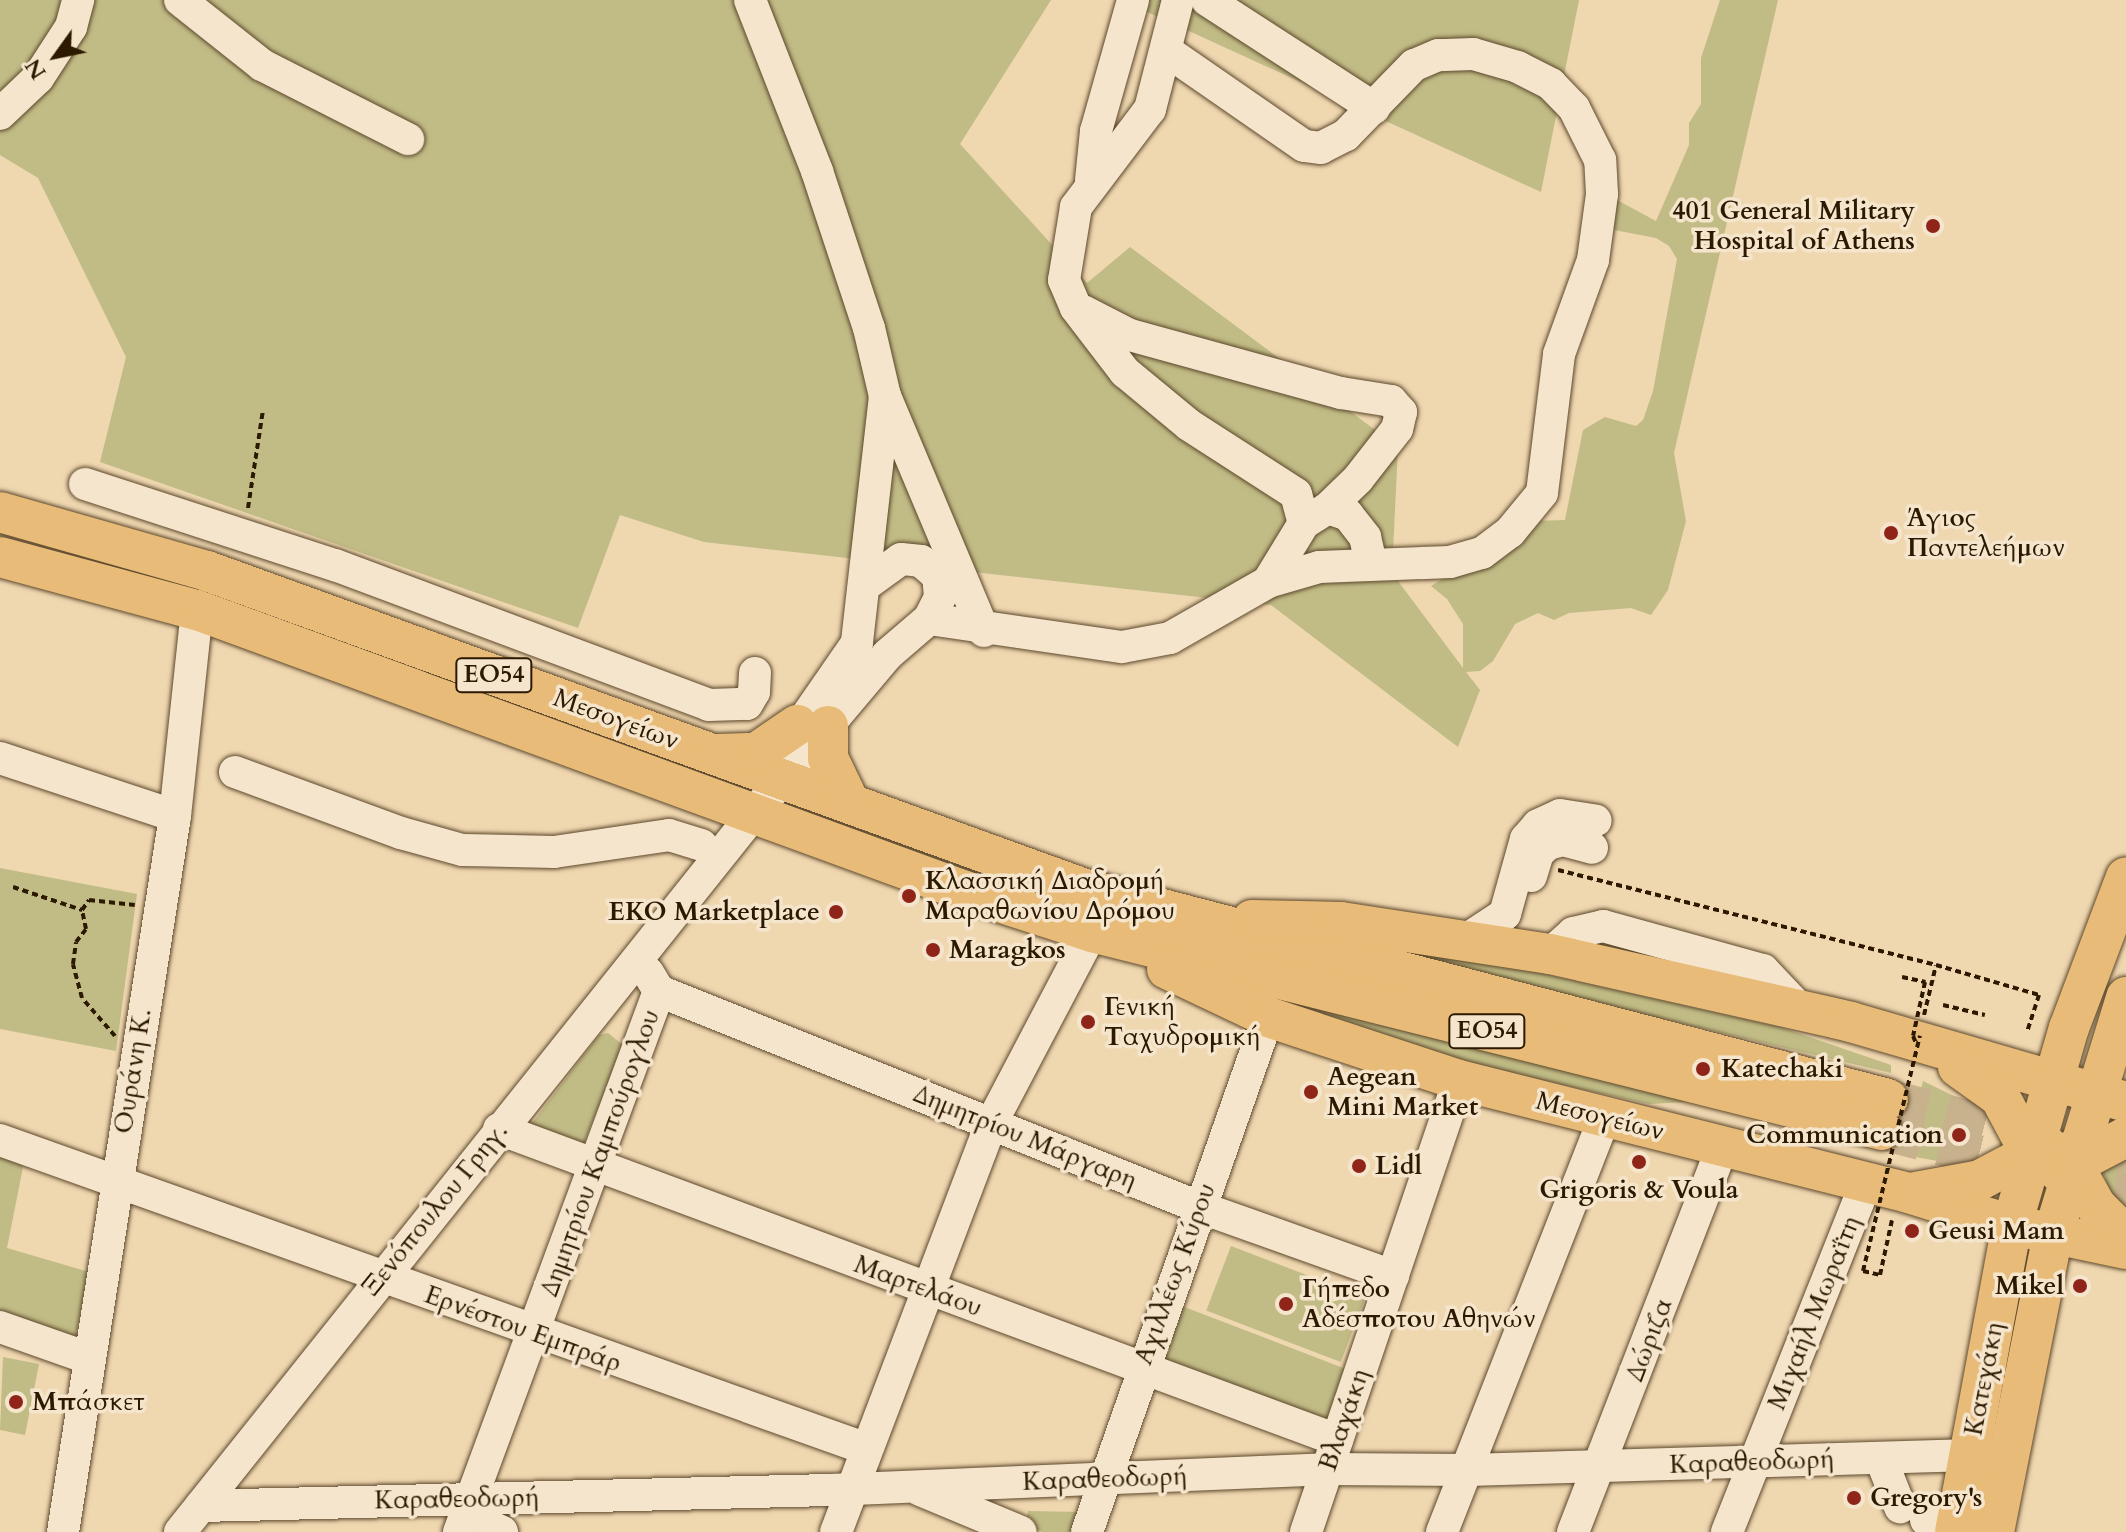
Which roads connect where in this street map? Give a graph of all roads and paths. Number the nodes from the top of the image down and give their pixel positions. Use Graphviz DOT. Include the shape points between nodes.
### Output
graph roads {
  1 [pos="78,0"];
  2 [pos="180,0"];
  3 [pos="750,0"];
  4 [pos="1133,0"];
  5 [pos="1178,0"];
  6 [pos="1207,0"];
  7 [pos="1168,52"];
  8 [pos="1374,108"];
  9 [pos="0,114"];
  10 [pos="408,139"];
  11 [pos="1091,180"];
  12 [pos="1076,308"];
  13 [pos="885,396"];
  14 [pos="263,410"];
  15 [pos="85,484"];
  16 [pos="0,512"];
  17 [pos="1316,516"];
  18 [pos="244,534"];
  19 [pos="0,557"];
  20 [pos="1371,564"];
  21 [pos="1268,582"];
  22 [pos="864,586"];
  23 [pos="197,610"];
  24 [pos="929,619"];
  25 [pos="984,631"];
  26 [pos="755,673"];
  27 [pos="813,725"];
  28 [pos="711,753"];
  29 [pos="0,758"];
  30 [pos="235,772"];
  31 [pos="782,779"];
  32 [pos="850,804"];
  33 [pos="739,807"];
  34 [pos="175,816"];
  35 [pos="702,845"];
  36 [pos="1535,864"];
  37 [pos="2126,877"];
  38 [pos="13,887"];
  39 [pos="693,888"];
  40 [pos="160,908"];
  41 [pos="82,910"];
  42 [pos="1184,918"];
  43 [pos="1092,932"];
  44 [pos="1464,941"];
  45 [pos="1536,952"];
  46 [pos="639,956"];
  47 [pos="1936,965"];
  48 [pos="1902,977"];
  49 [pos="1930,988"];
  50 [pos="659,991"];
  51 [pos="1943,1005"];
  52 [pos="2124,1014"];
  53 [pos="1985,1015"];
  54 [pos="1268,1017"];
  55 [pos="2027,1031"];
  56 [pos="1919,1042"];
  57 [pos="135,1059"];
  58 [pos="1459,1080"];
  59 [pos="1604,1118"];
  60 [pos="991,1124"];
  61 [pos="499,1129"];
  62 [pos="2126,1137"];
  63 [pos="0,1140"];
  64 [pos="2058,1142"];
  65 [pos="1723,1146"];
  66 [pos="594,1168"];
  67 [pos="116,1182"];
  68 [pos="1866,1183"];
  69 [pos="1901,1202"];
  70 [pos="1199,1207"];
  71 [pos="2054,1228"];
  72 [pos="2126,1236"];
  73 [pos="2126,1249"];
  74 [pos="1393,1276"];
  75 [pos="380,1278"];
  76 [pos="928,1290"];
  77 [pos="0,1327"];
  78 [pos="535,1333"];
  79 [pos="88,1358"];
  80 [pos="1141,1367"];
  81 [pos="867,1449"];
  82 [pos="1332,1455"];
  83 [pos="1969,1455"];
  84 [pos="1881,1459"];
  85 [pos="1754,1462"];
  86 [pos="2007,1464"];
  87 [pos="1600,1467"];
  88 [pos="1468,1470"];
  89 [pos="1105,1480"];
  90 [pos="910,1486"];
  91 [pos="853,1487"];
  92 [pos="471,1499"];
  93 [pos="201,1506"];
  94 [pos="1927,1520"];
  95 [pos="63,1532"];
  96 [pos="180,1532"];
  97 [pos="459,1532"];
  98 [pos="502,1532"];
  99 [pos="836,1532"];
  100 [pos="1021,1532"];
  101 [pos="1087,1532"];
  102 [pos="1306,1532"];
  103 [pos="1442,1532"];
  104 [pos="1573,1532"];
  105 [pos="1727,1532"];
  106 [pos="1994,1532"];
  1 -- 9 [label="street" via="71,27 38,78"];
  2 -- 10 [label="street" via="262,65"];
  3 -- 13 [label="street" via="817,171 869,328"];
  4 -- 11 [label="street" via="1096,131"];
  5 -- 7 [label="street"];
  6 -- 8 [label="street"];
  7 -- 8 [label="street" via="1304,146 1321,148 1346,135"];
  7 -- 11 [label="street" via="1150,109"];
  8 -- 20 [label="street" via="1414,65 1438,55 1473,54 1518,67 1551,84 1574,108 1600,160 1602,194 1593,260 1559,354 1542,493 1510,532 1482,553 1450,562"];
  11 -- 12 [label="street" via="1069,230 1064,280"];
  12 -- 17 [label="street" via="1125,372 1189,425 1296,494"];
  12 -- 17 [label="street" via="1130,335 1341,393 1391,401 1401,412 1397,429"];
  13 -- 22 [label="street"];
  13 -- 25 [label="street"];
  14 -- 18 [label="path"];
  15 -- 18 [label="street"];
  16 -- 28 [label="main road, Μεσογείων / ΕΟ54" via="207,571"];
  17 -- 20 [label="street" via="1348,515 1365,537"];
  17 -- 21 [label="street"];
  18 -- 26 [label="street" via="709,705 747,704"];
  19 -- 23 [label="main road, Μεσογείων / ΕΟ54"];
  20 -- 21 [label="street" via="1319,567"];
  21 -- 25 [label="street" via="1170,638 1122,647"];
  22 -- 24 [label="street" via="901,559 921,561 938,576 940,597"];
  22 -- 27 [label="street" via="853,652"];
  23 -- 33 [label="main road, Μεσογείων / ΕΟ54"];
  23 -- 34 [label="street, Ουράνη Κ."];
  24 -- 25 [label="street"];
  24 -- 27 [label="street"];
  27 -- 28 [label="main road" via="756,753"];
  27 -- 31 [label="street, Ξενόπουλου Γρηγ."];
  27 -- 32 [label="main road"];
  28 -- 31 [label="main road, Μεσογείων / ΕΟ54"];
  28 -- 33 [label="street"];
  29 -- 34 [label="street"];
  30 -- 35 [label="street" via="462,850 554,852 669,835"];
  31 -- 32 [label="main road, Μεσογείων / ΕΟ54"];
  31 -- 33 [label="street, Ξενόπουλου Γρηγ."];
  32 -- 42 [label="main road, Μεσογείων / ΕΟ54" via="1082,888"];
  33 -- 35 [label="street, Ξενόπουλου Γρηγ."];
  33 -- 39 [label="street, Ξενόπουλου Γρηγ."];
  33 -- 43 [label="main road, Μεσογείων / ΕΟ54"];
  34 -- 40 [label="street, Ουράνη Κ."];
  35 -- 39 [label="street, Ξενόπουλου Γρηγ."];
  36 -- 44 [label="street" via="1548,844 1594,834 1560,815 1538,825 1526,839 1505,914"];
  36 -- 45 [label="street" via="1520,912"];
  36 -- 47 [label="path"];
  37 -- 64 [label="main road"];
  38 -- 41 [label="path" via="60,907"];
  39 -- 46 [label="street, Ξενόπουλου Γρηγ."];
  40 -- 41 [label="path" via="101,898 89,900"];
  40 -- 57 [label="street, Ουράνη Κ."];
  41 -- 57 [label="path" via="86,929 76,942 73,964 82,998"];
  42 -- 43 [label="main road, Μεσογείων / ΕΟ54" via="1885,1114"];
  42 -- 44 [label="main road, Μεσογείων / ΕΟ54" via="1341,922"];
  43 -- 54 [label="main road, Μεσογείων / ΕΟ54"];
  43 -- 60 [label="street"];
  44 -- 45 [label="main road, Μεσογείων / ΕΟ54"];
  45 -- 56 [label="main road, Μεσογείων / ΕΟ54" via="1801,1010"];
  46 -- 50 [label="street, Δημητρίου Καμπούρογλου"];
  46 -- 61 [label="street, Ξενόπουλου Γρηγ."];
  47 -- 49 [label="path"];
  47 -- 55 [label="path" via="2039,995"];
  48 -- 56 [label="path, bridge" via="1925,982 1913,1036"];
  50 -- 60 [label="street, Δημητρίου Μάργαρη"];
  50 -- 66 [label="street, Δημητρίου Καμπούρογλου"];
  51 -- 53 [label="path"];
  52 -- 64 [label="main road"];
  54 -- 58 [label="main road, Μεσογείων / ΕΟ54"];
  54 -- 70 [label="street, Αχιλλέως Κύρου"];
  56 -- 64 [label="main road, Μεσογείων / ΕΟ54"];
  56 -- 64 [label="main road"];
  56 -- 69 [label="path, bridge" via="1863,1271 1880,1275"];
  57 -- 67 [label="street, Ουράνη Κ."];
  58 -- 59 [label="main road, Μεσογείων / ΕΟ54"];
  58 -- 74 [label="street, Βλαχάκη"];
  59 -- 65 [label="main road, Μεσογείων / ΕΟ54"];
  59 -- 88 [label="street"];
  60 -- 70 [label="street, Δημητρίου Μάργαρη"];
  60 -- 76 [label="street"];
  61 -- 66 [label="street, Μαρτελάου"];
  61 -- 75 [label="street, Ξενόπουλου Γρηγ."];
  62 -- 64 [label="main road"];
  63 -- 67 [label="street, Ερνέστου Εμπράρ"];
  64 -- 69 [label="main road, Μεσογείων / ΕΟ54"];
  64 -- 69 [label="main road" via="1980,1180"];
  64 -- 71 [label="main road, Μεσογείων / ΕΟ54"];
  64 -- 71 [label="main road, Κατεχάκη"];
  64 -- 72 [label="main road" via="2096,1206"];
  64 -- 83 [label="main road, Κατεχάκη"];
  65 -- 68 [label="main road, Μεσογείων / ΕΟ54"];
  65 -- 87 [label="street, Δώριζα"];
  66 -- 76 [label="street, Μαρτελάου"];
  66 -- 78 [label="street, Δημητρίου Καμπούρογλου"];
  67 -- 75 [label="street, Ερνέστου Εμπράρ"];
  67 -- 79 [label="street, Ουράνη Κ."];
  68 -- 69 [label="main road, Μεσογείων / ΕΟ54"];
  68 -- 85 [label="street, Μιχαήλ Μωραΐτη"];
  70 -- 74 [label="street, Δημητρίου Μάργαρη"];
  70 -- 80 [label="street, Αχιλλέως Κύρου"];
  71 -- 73 [label="main road, Μεσογείων / ΕΟ54"];
  71 -- 86 [label="main road, Κατεχάκη"];
  74 -- 82 [label="street, Βλαχάκη"];
  75 -- 78 [label="street, Ερνέστου Εμπράρ"];
  75 -- 93 [label="street, Ξενόπουλου Γρηγ."];
  76 -- 80 [label="street, Μαρτελάου"];
  76 -- 81 [label="street"];
  77 -- 79 [label="street"];
  78 -- 81 [label="street, Ερνέστου Εμπράρ"];
  78 -- 92 [label="street, Δημητρίου Καμπούρογλου"];
  79 -- 95 [label="street, Ουράνη Κ."];
  80 -- 82 [label="street, Μαρτελάου"];
  80 -- 89 [label="street, Αχιλλέως Κύρου"];
  81 -- 91 [label="street"];
  82 -- 88 [label="street, Καραθεοδωρή"];
  82 -- 89 [label="street, Καραθεοδωρή"];
  82 -- 102 [label="street, Βλαχάκη"];
  83 -- 84 [label="street, Καραθεοδωρή"];
  83 -- 86 [label="street, Καραθεοδωρή"];
  83 -- 94 [label="main road, Κατεχάκη"];
  84 -- 85 [label="street, Καραθεοδωρή"];
  84 -- 94 [label="street"];
  85 -- 87 [label="street, Καραθεοδωρή"];
  85 -- 105 [label="street, Μιχαήλ Μωραΐτη"];
  86 -- 106 [label="main road, Κατεχάκη"];
  87 -- 88 [label="street, Καραθεοδωρή"];
  87 -- 104 [label="street, Δώριζα"];
  88 -- 103 [label="street"];
  89 -- 90 [label="street, Καραθεοδωρή"];
  89 -- 101 [label="street, Αχιλλέως Κύρου"];
  90 -- 91 [label="street, Καραθεοδωρή"];
  90 -- 100 [label="street"];
  91 -- 92 [label="street, Καραθεοδωρή"];
  91 -- 99 [label="street"];
  92 -- 93 [label="street, Καραθεοδωρή"];
  92 -- 97 [label="street, Δημητρίου Καμπούρογλου"];
  92 -- 98 [label="street" via="483,1523"];
  93 -- 96 [label="street, Ξενόπουλου Γρηγ."];
}
